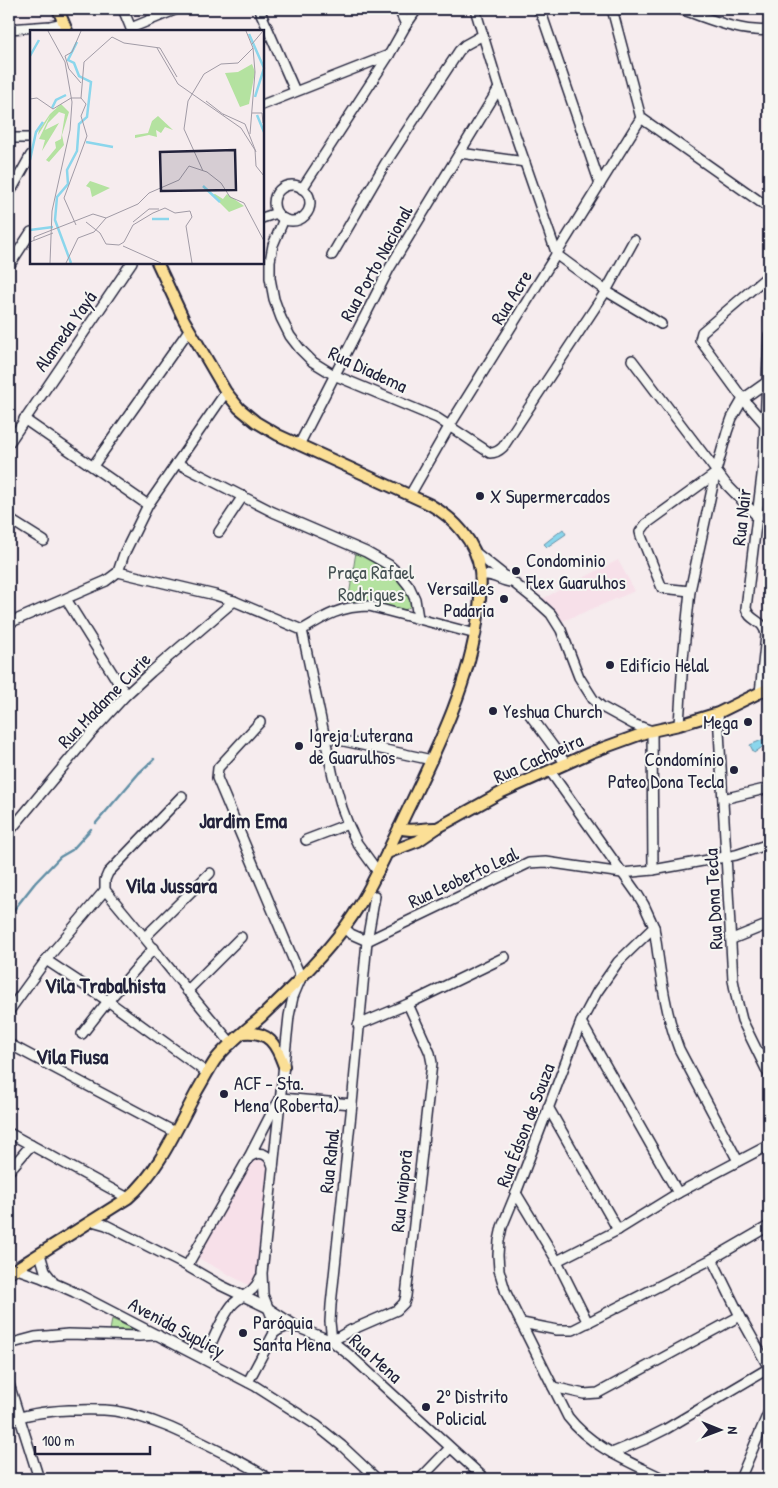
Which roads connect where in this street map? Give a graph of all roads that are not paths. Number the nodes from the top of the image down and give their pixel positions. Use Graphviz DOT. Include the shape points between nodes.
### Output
graph roads {
  1 [pos="58,9"];
  2 [pos="123,9"];
  3 [pos="177,9"];
  4 [pos="259,9"];
  5 [pos="399,9"];
  6 [pos="417,9"];
  7 [pos="474,9"];
  8 [pos="538,9"];
  9 [pos="612,9"];
  10 [pos="680,9"];
  11 [pos="406,24"];
  12 [pos="65,27"];
  13 [pos="9,29"];
  14 [pos="131,29"];
  15 [pos="769,30"];
  16 [pos="483,35"];
  17 [pos="267,38"];
  18 [pos="389,55"];
  19 [pos="499,88"];
  20 [pos="295,91"];
  21 [pos="264,103"];
  22 [pos="641,118"];
  23 [pos="9,138"];
  24 [pos="30,138"];
  25 [pos="460,153"];
  26 [pos="30,157"];
  27 [pos="525,162"];
  28 [pos="600,184"];
  29 [pos="302,189"];
  30 [pos="9,194"];
  31 [pos="769,208"];
  32 [pos="281,216"];
  33 [pos="264,218"];
  34 [pos="30,234"];
  35 [pos="634,240"];
  36 [pos="332,255"];
  37 [pos="557,255"];
  38 [pos="131,264"];
  39 [pos="158,264"];
  40 [pos="9,266"];
  41 [pos="769,275"];
  42 [pos="606,291"];
  43 [pos="661,324"];
  44 [pos="189,330"];
  45 [pos="769,335"];
  46 [pos="632,360"];
  47 [pos="334,375"];
  48 [pos="766,382"];
  49 [pos="226,392"];
  50 [pos="743,399"];
  51 [pos="24,419"];
  52 [pos="764,423"];
  53 [pos="450,425"];
  54 [pos="9,443"];
  55 [pos="299,445"];
  56 [pos="177,462"];
  57 [pos="92,466"];
  58 [pos="715,473"];
  59 [pos="410,495"];
  60 [pos="243,496"];
  61 [pos="148,505"];
  62 [pos="758,517"];
  63 [pos="9,520"];
  64 [pos="219,532"];
  65 [pos="44,541"];
  66 [pos="475,552"];
  67 [pos="118,572"];
  68 [pos="480,577"];
  69 [pos="513,583"];
  70 [pos="690,592"];
  71 [pos="66,599"];
  72 [pos="234,601"];
  73 [pos="418,618"];
  74 [pos="9,623"];
  75 [pos="302,630"];
  76 [pos="476,634"];
  77 [pos="764,691"];
  78 [pos="126,695"];
  79 [pos="718,713"];
  80 [pos="530,715"];
  81 [pos="260,722"];
  82 [pos="679,725"];
  83 [pos="652,731"];
  84 [pos="325,737"];
  85 [pos="432,760"];
  86 [pos="566,764"];
  87 [pos="550,771"];
  88 [pos="769,788"];
  89 [pos="182,796"];
  90 [pos="723,799"];
  91 [pos="348,824"];
  92 [pos="399,828"];
  93 [pos="437,828"];
  94 [pos="9,832"];
  95 [pos="306,840"];
  96 [pos="769,844"];
  97 [pos="387,853"];
  98 [pos="726,857"];
  99 [pos="653,870"];
  100 [pos="378,872"];
  101 [pos="210,873"];
  102 [pos="622,873"];
  103 [pos="105,890"];
  104 [pos="375,896"];
  105 [pos="769,924"];
  106 [pos="654,927"];
  107 [pos="345,932"];
  108 [pos="145,937"];
  109 [pos="241,937"];
  110 [pos="732,939"];
  111 [pos="366,941"];
  112 [pos="154,948"];
  113 [pos="504,957"];
  114 [pos="46,960"];
  115 [pos="301,978"];
  116 [pos="187,991"];
  117 [pos="108,1001"];
  118 [pos="408,1004"];
  119 [pos="9,1011"];
  120 [pos="582,1022"];
  121 [pos="358,1025"];
  122 [pos="244,1033"];
  123 [pos="82,1034"];
  124 [pos="9,1044"];
  125 [pos="232,1044"];
  126 [pos="284,1066"];
  127 [pos="208,1073"];
  128 [pos="769,1075"];
  129 [pos="281,1098"];
  130 [pos="352,1104"];
  131 [pos="548,1107"];
  132 [pos="175,1132"];
  133 [pos="9,1133"];
  134 [pos="769,1144"];
  135 [pos="31,1145"];
  136 [pos="250,1157"];
  137 [pos="738,1161"];
  138 [pos="273,1167"];
  139 [pos="9,1171"];
  140 [pos="516,1193"];
  141 [pos="678,1193"];
  142 [pos="128,1198"];
  143 [pos="92,1221"];
  144 [pos="769,1226"];
  145 [pos="618,1230"];
  146 [pos="40,1254"];
  147 [pos="712,1259"];
  148 [pos="558,1261"];
  149 [pos="187,1266"];
  150 [pos="13,1271"];
  151 [pos="262,1273"];
  152 [pos="54,1282"];
  153 [pos="220,1286"];
  154 [pos="244,1296"];
  155 [pos="268,1308"];
  156 [pos="227,1312"];
  157 [pos="740,1316"];
  158 [pos="522,1323"];
  159 [pos="588,1323"];
  160 [pos="299,1328"];
  161 [pos="274,1333"];
  162 [pos="158,1335"];
  163 [pos="332,1341"];
  164 [pos="9,1344"];
  165 [pos="204,1359"];
  166 [pos="769,1368"];
  167 [pos="248,1382"];
  168 [pos="9,1384"];
  169 [pos="553,1387"];
  170 [pos="769,1411"];
  171 [pos="20,1416"];
  172 [pos="9,1421"];
  173 [pos="450,1448"];
  174 [pos="612,1453"];
  175 [pos="38,1479"];
  176 [pos="269,1479"];
  177 [pos="377,1479"];
  178 [pos="420,1479"];
  179 [pos="485,1479"];
  180 [pos="664,1479"];
  181 [pos="740,1479"];
  1 -- 12 [label="main road"];
  2 -- 14 [label="street"];
  3 -- 14 [label="street"];
  4 -- 17 [label="street"];
  5 -- 11 [label="street"];
  6 -- 11 [label="street"];
  7 -- 16 [label="street"];
  8 -- 28 [label="street"];
  9 -- 22 [label="street"];
  10 -- 15 [label="street" via="735,27"];
  11 -- 18 [label="street"];
  12 -- 13 [label="street"];
  16 -- 19 [label="street"];
  16 -- 36 [label="street" via="465,45 453,59 385,164"];
  17 -- 20 [label="street"];
  18 -- 20 [label="street"];
  18 -- 29 [label="street"];
  19 -- 25 [label="street, Rua Porto Nacional"];
  19 -- 27 [label="street"];
  20 -- 21 [label="street"];
  22 -- 28 [label="street, Rua Acre"];
  22 -- 31 [label="street"];
  23 -- 24 [label="street"];
  25 -- 27 [label="street"];
  25 -- 47 [label="street, Rua Porto Nacional" via="389,268"];
  26 -- 30 [label="street"];
  27 -- 37 [label="street"];
  28 -- 37 [label="street, Rua Acre"];
  29 -- 32 [label="street" via="291,185 276,195 274,201"];
  29 -- 32 [label="street" via="309,198 308,210 296,220"];
  32 -- 33 [label="street"];
  32 -- 47 [label="street, Rua Diadema" via="270,261 276,306 300,349"];
  34 -- 40 [label="street"];
  35 -- 42 [label="street"];
  37 -- 42 [label="street"];
  37 -- 53 [label="street, Rua Acre"];
  38 -- 51 [label="street, Alameda Yayá"];
  39 -- 44 [label="main road"];
  41 -- 50 [label="street" via="701,336 702,344"];
  42 -- 43 [label="street"];
  42 -- 53 [label="street, Rua Diadema" via="500,451 485,450"];
  44 -- 49 [label="main road"];
  44 -- 57 [label="street"];
  45 -- 48 [label="street, Rua Nair"];
  46 -- 58 [label="street"];
  47 -- 53 [label="street, Rua Diadema"];
  47 -- 55 [label="street, Rua Porto Nacional"];
  48 -- 50 [label="street"];
  48 -- 52 [label="street, Rua Nair"];
  49 -- 55 [label="main road" via="256,422"];
  49 -- 56 [label="street"];
  50 -- 52 [label="street"];
  50 -- 58 [label="street" via="726,432"];
  51 -- 54 [label="street, Alameda Yayá"];
  51 -- 57 [label="street"];
  52 -- 62 [label="street, Rua Nair"];
  53 -- 59 [label="street, Rua Acre"];
  55 -- 59 [label="main road"];
  56 -- 60 [label="street"];
  56 -- 61 [label="street"];
  57 -- 61 [label="street"];
  58 -- 62 [label="street"];
  58 -- 70 [label="street"];
  58 -- 70 [label="street" via="646,524 640,532 662,588"];
  59 -- 66 [label="main road" via="455,522"];
  60 -- 64 [label="street"];
  60 -- 73 [label="street" via="388,565 409,586"];
  61 -- 67 [label="street"];
  62 -- 77 [label="street, Rua Nair" via="746,608 766,630"];
  63 -- 65 [label="street"];
  66 -- 68 [label="main road"];
  66 -- 69 [label="street"];
  67 -- 71 [label="street"];
  67 -- 72 [label="street"];
  68 -- 69 [label="street" via="488,574"];
  68 -- 76 [label="main road"];
  69 -- 83 [label="street" via="551,614 561,630 579,677 593,699 602,708"];
  70 -- 82 [label="street"];
  71 -- 74 [label="street"];
  71 -- 78 [label="street"];
  72 -- 75 [label="street"];
  72 -- 78 [label="street, Rua Madame Curie"];
  73 -- 75 [label="street" via="369,606 354,606"];
  73 -- 76 [label="street"];
  75 -- 84 [label="street"];
  76 -- 85 [label="main road" via="455,703"];
  77 -- 79 [label="main road, Rua Cachoeira"];
  78 -- 94 [label="street, Rua Madame Curie"];
  79 -- 82 [label="main road, Rua Cachoeira"];
  79 -- 90 [label="street, Rua Dona Tecla"];
  80 -- 86 [label="street"];
  81 -- 115 [label="street" via="218,768 217,778"];
  82 -- 83 [label="main road, Rua Cachoeira"];
  83 -- 86 [label="main road, Rua Cachoeira"];
  83 -- 99 [label="street"];
  84 -- 85 [label="street"];
  84 -- 91 [label="street"];
  85 -- 92 [label="main road"];
  86 -- 87 [label="main road, Rua Cachoeira"];
  87 -- 93 [label="main road, Rua Cachoeira" via="502,792"];
  87 -- 102 [label="street"];
  88 -- 90 [label="street"];
  89 -- 103 [label="street" via="108,873"];
  90 -- 98 [label="street, Rua Dona Tecla"];
  91 -- 95 [label="street"];
  91 -- 100 [label="street"];
  92 -- 93 [label="main road, Rua Cachoeira"];
  92 -- 97 [label="main road"];
  93 -- 97 [label="main road, Rua Cachoeira" via="418,841"];
  96 -- 98 [label="street, Rua Leoberto Leal"];
  97 -- 100 [label="main road"];
  98 -- 99 [label="street, Rua Leoberto Leal"];
  98 -- 110 [label="street, Rua Dona Tecla"];
  99 -- 102 [label="street, Rua Leoberto Leal"];
  100 -- 107 [label="main road"];
  101 -- 108 [label="street"];
  102 -- 106 [label="street" via="644,905"];
  102 -- 111 [label="street, Rua Leoberto Leal" via="546,862 529,863"];
  103 -- 108 [label="street"];
  103 -- 114 [label="street"];
  104 -- 111 [label="street, Rua Rahal"];
  105 -- 110 [label="street"];
  106 -- 120 [label="street, Rua Édson de Souza" via="618,962"];
  106 -- 137 [label="street" via="673,1033"];
  107 -- 111 [label="street"];
  107 -- 115 [label="main road"];
  108 -- 112 [label="street"];
  109 -- 116 [label="street"];
  110 -- 128 [label="street, Rua Dona Tecla" via="736,1000 742,1020"];
  111 -- 121 [label="street, Rua Rahal"];
  112 -- 116 [label="street"];
  112 -- 117 [label="street"];
  113 -- 118 [label="street"];
  114 -- 117 [label="street"];
  114 -- 119 [label="street"];
  115 -- 122 [label="main road"];
  115 -- 126 [label="street" via="289,1016"];
  116 -- 125 [label="street"];
  117 -- 123 [label="street"];
  117 -- 127 [label="street"];
  118 -- 121 [label="street"];
  118 -- 163 [label="street, Rua Ivaiporã" via="432,1063 406,1296 398,1310"];
  120 -- 131 [label="street, Rua Édson de Souza"];
  120 -- 141 [label="street"];
  121 -- 130 [label="street, Rua Rahal"];
  122 -- 125 [label="main road"];
  122 -- 126 [label="main road" via="261,1034 272,1041"];
  124 -- 132 [label="street"];
  125 -- 127 [label="main road"];
  126 -- 129 [label="street"];
  127 -- 132 [label="main road"];
  129 -- 130 [label="street"];
  129 -- 136 [label="street"];
  129 -- 138 [label="street"];
  130 -- 163 [label="street, Rua Rahal" via="331,1305"];
  131 -- 140 [label="street, Rua Édson de Souza"];
  131 -- 145 [label="street"];
  132 -- 142 [label="main road" via="147,1179"];
  133 -- 135 [label="street"];
  134 -- 137 [label="street"];
  135 -- 139 [label="street"];
  135 -- 142 [label="street"];
  136 -- 138 [label="street" via="256,1153 265,1154"];
  136 -- 149 [label="street"];
  137 -- 141 [label="street"];
  138 -- 151 [label="street"];
  140 -- 148 [label="street"];
  140 -- 158 [label="street, Rua Édson de Souza" via="502,1227 498,1255 506,1293"];
  141 -- 145 [label="street"];
  142 -- 143 [label="main road"];
  143 -- 146 [label="main road"];
  143 -- 149 [label="street, Rua Mena"];
  144 -- 147 [label="street"];
  145 -- 148 [label="street"];
  146 -- 150 [label="main road"];
  146 -- 152 [label="street" via="45,1271"];
  147 -- 157 [label="street"];
  147 -- 159 [label="street"];
  148 -- 159 [label="street"];
  149 -- 153 [label="street, Rua Mena"];
  150 -- 152 [label="street, Avenida Suplicy"];
  151 -- 154 [label="street" via="256,1287"];
  151 -- 155 [label="street" via="263,1295"];
  152 -- 162 [label="street, Avenida Suplicy"];
  153 -- 154 [label="street, Rua Mena"];
  153 -- 156 [label="street" via="227,1295"];
  154 -- 155 [label="street, Rua Mena"];
  154 -- 156 [label="street"];
  155 -- 160 [label="street, Rua Mena"];
  155 -- 161 [label="street"];
  156 -- 165 [label="street"];
  157 -- 166 [label="street"];
  157 -- 169 [label="street" via="598,1392 584,1394"];
  158 -- 159 [label="street" via="573,1330"];
  158 -- 169 [label="street, Rua Édson de Souza"];
  160 -- 161 [label="street" via="283,1327"];
  160 -- 163 [label="street, Rua Mena"];
  161 -- 167 [label="street"];
  162 -- 164 [label="street" via="68,1334"];
  162 -- 165 [label="street, Avenida Suplicy"];
  163 -- 173 [label="street, Rua Mena"];
  165 -- 167 [label="street, Avenida Suplicy"];
  166 -- 174 [label="street" via="666,1429"];
  167 -- 177 [label="street, Avenida Suplicy" via="316,1424"];
  168 -- 171 [label="street"];
  169 -- 174 [label="street, Rua Édson de Souza" via="576,1427"];
  170 -- 181 [label="street"];
  171 -- 172 [label="street"];
  171 -- 175 [label="street"];
  171 -- 176 [label="street" via="56,1410 87,1410 139,1416 186,1435"];
  173 -- 178 [label="street"];
  173 -- 179 [label="street, Rua Mena"];
  174 -- 180 [label="street, Rua Édson de Souza"];
}
